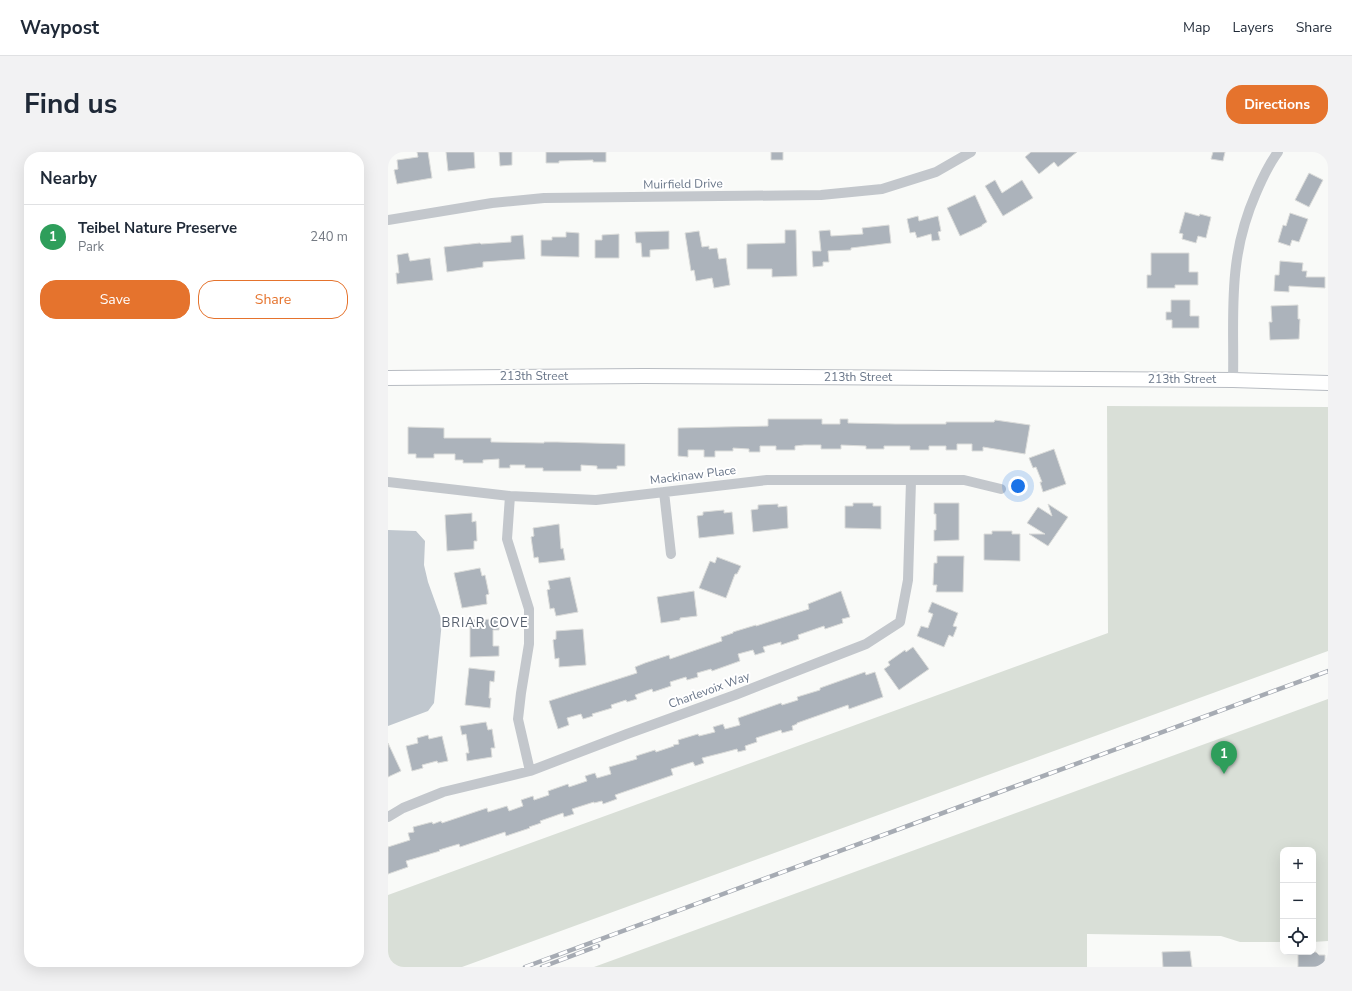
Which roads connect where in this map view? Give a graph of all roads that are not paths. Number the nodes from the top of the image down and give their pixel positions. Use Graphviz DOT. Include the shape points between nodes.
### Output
graph roads {
  1 [pos="971,152"];
  2 [pos="1278,152"];
  3 [pos="388,220"];
  4 [pos="388,378"];
  5 [pos="1233,380"];
  6 [pos="1328,383"];
  7 [pos="911,481"];
  8 [pos="388,482"];
  9 [pos="1001,489"];
  10 [pos="664,492"];
  11 [pos="510,496"];
  12 [pos="671,554"];
  13 [pos="530,771"];
  14 [pos="388,817"];
  1 -- 3 [label="street, Muirfield Drive" via="936,172 874,190 821,196 544,198 492,203"];
  2 -- 5 [label="street" via="1250,207 1242,235 1233,302"];
  4 -- 5 [label="street, 213th Street" via="644,376"];
  5 -- 6 [label="street, 213th Street"];
  7 -- 9 [label="street, Mackinaw Place" via="964,480"];
  7 -- 10 [label="street, Mackinaw Place" via="767,480"];
  7 -- 13 [label="street, Charlevoix Way" via="908,580 900,622 866,644"];
  8 -- 11 [label="street, Mackinaw Place"];
  10 -- 11 [label="street, Mackinaw Place" via="596,500"];
  10 -- 12 [label="street"];
  11 -- 13 [label="street" via="507,538 529,609 529,644 518,719"];
  13 -- 14 [label="street, Charlevoix Way" via="443,792"];
}
